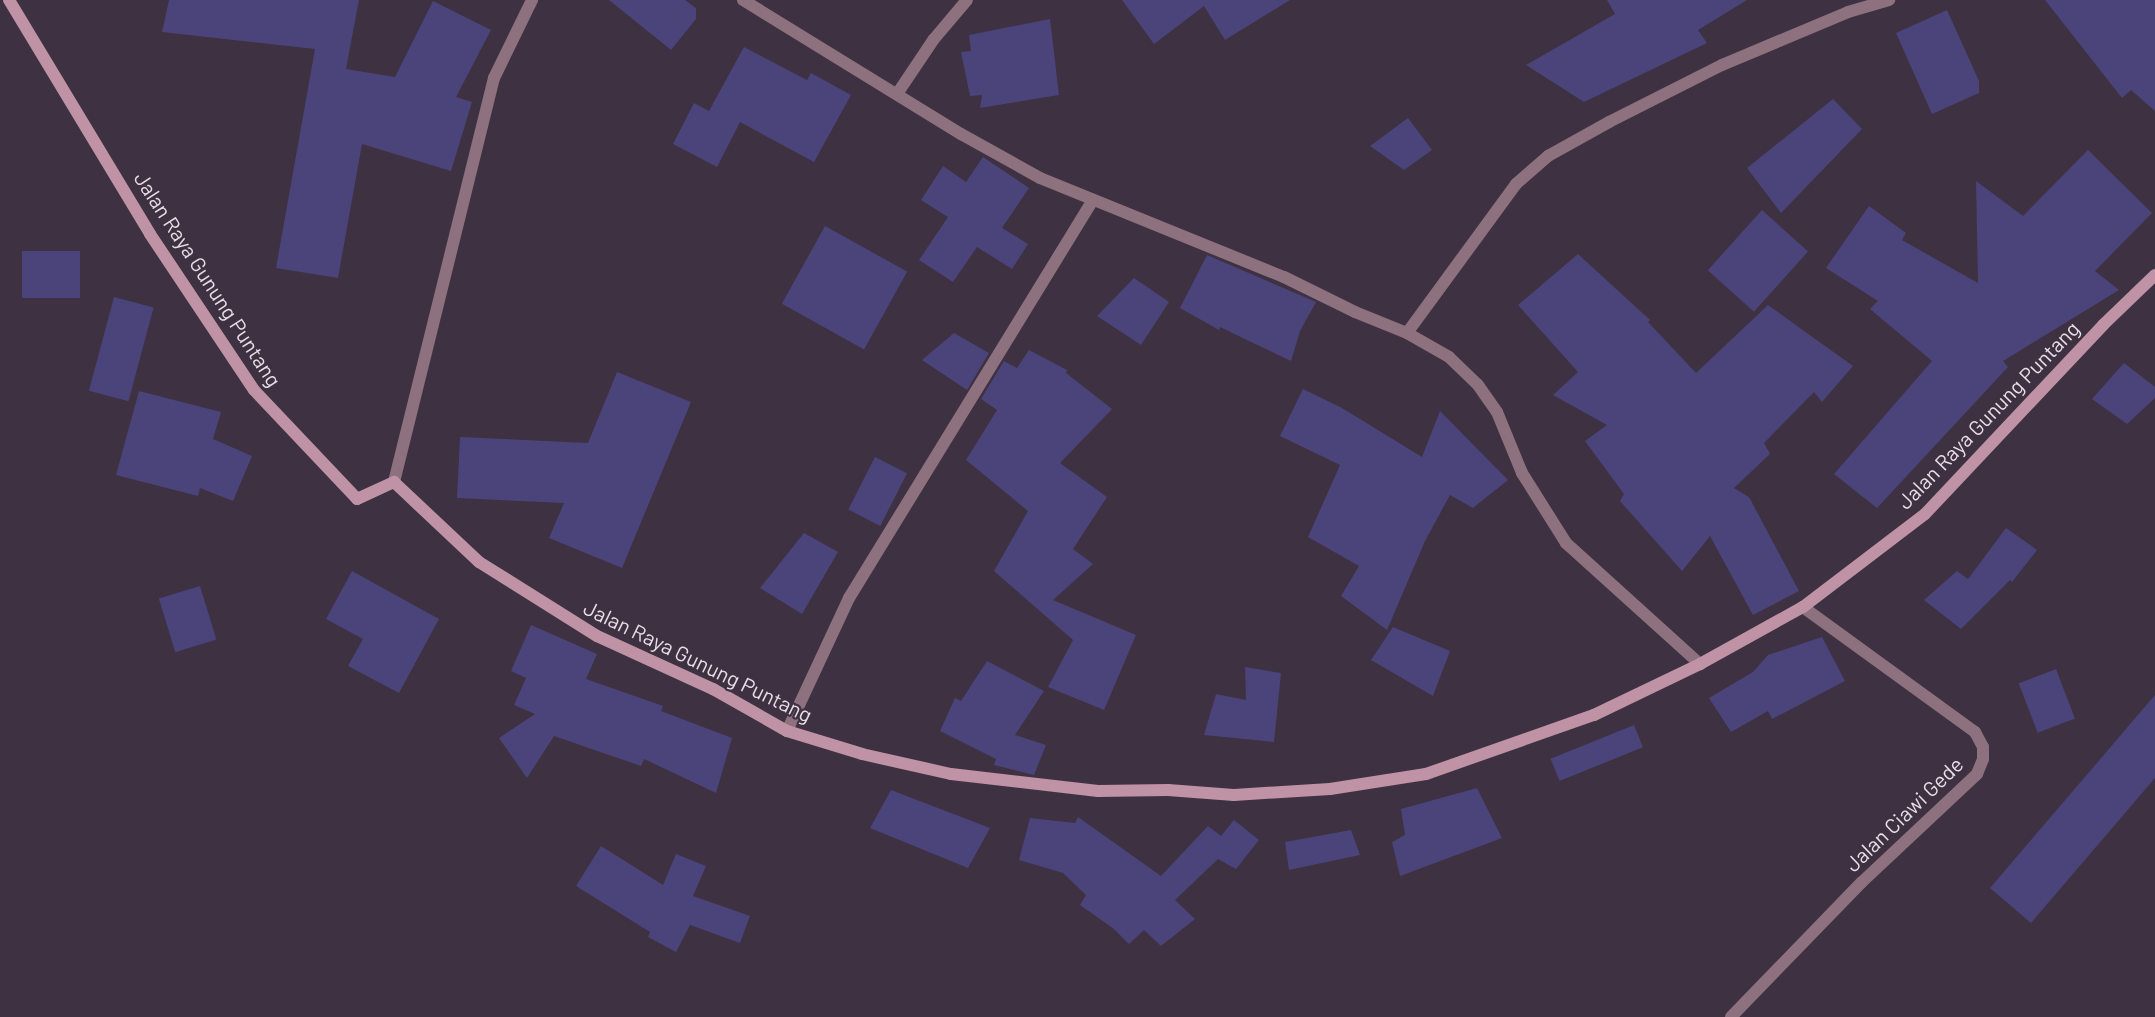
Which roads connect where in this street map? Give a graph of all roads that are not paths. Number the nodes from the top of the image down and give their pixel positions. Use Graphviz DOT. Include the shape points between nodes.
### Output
graph roads {
  1 [pos="9,0"];
  2 [pos="532,0"];
  3 [pos="744,0"];
  4 [pos="967,0"];
  5 [pos="1889,0"];
  6 [pos="897,94"];
  7 [pos="1093,200"];
  8 [pos="2155,275"];
  9 [pos="1407,333"];
  10 [pos="394,482"];
  11 [pos="1803,607"];
  12 [pos="1700,664"];
  13 [pos="787,731"];
  14 [pos="1731,1017"];
  1 -- 10 [label="street, Jalan Raya Gunung Puntang" via="150,234 254,390 357,500"];
  2 -- 10 [label="street" via="494,78"];
  3 -- 6 [label="street"];
  4 -- 6 [label="street" via="934,39"];
  5 -- 9 [label="street" via="1848,12 1722,65 1548,156 1516,184"];
  6 -- 7 [label="street" via="1040,178"];
  7 -- 9 [label="street" via="1284,277"];
  7 -- 13 [label="street" via="849,598"];
  8 -- 11 [label="street, Jalan Raya Gunung Puntang" via="1925,514"];
  9 -- 12 [label="street" via="1449,357 1478,385 1497,412 1522,473 1566,543"];
  10 -- 13 [label="street, Jalan Raya Gunung Puntang" via="479,562 597,636 713,689"];
  11 -- 12 [label="street, Jalan Raya Gunung Puntang"];
  11 -- 14 [label="street, Jalan Ciawi Gede" via="1975,732 1983,747 1983,759 1977,774 1862,882"];
  12 -- 13 [label="street, Jalan Raya Gunung Puntang" via="1594,715 1426,774 1330,789 1234,795 1168,790 1098,791 951,774 862,754"];
}
